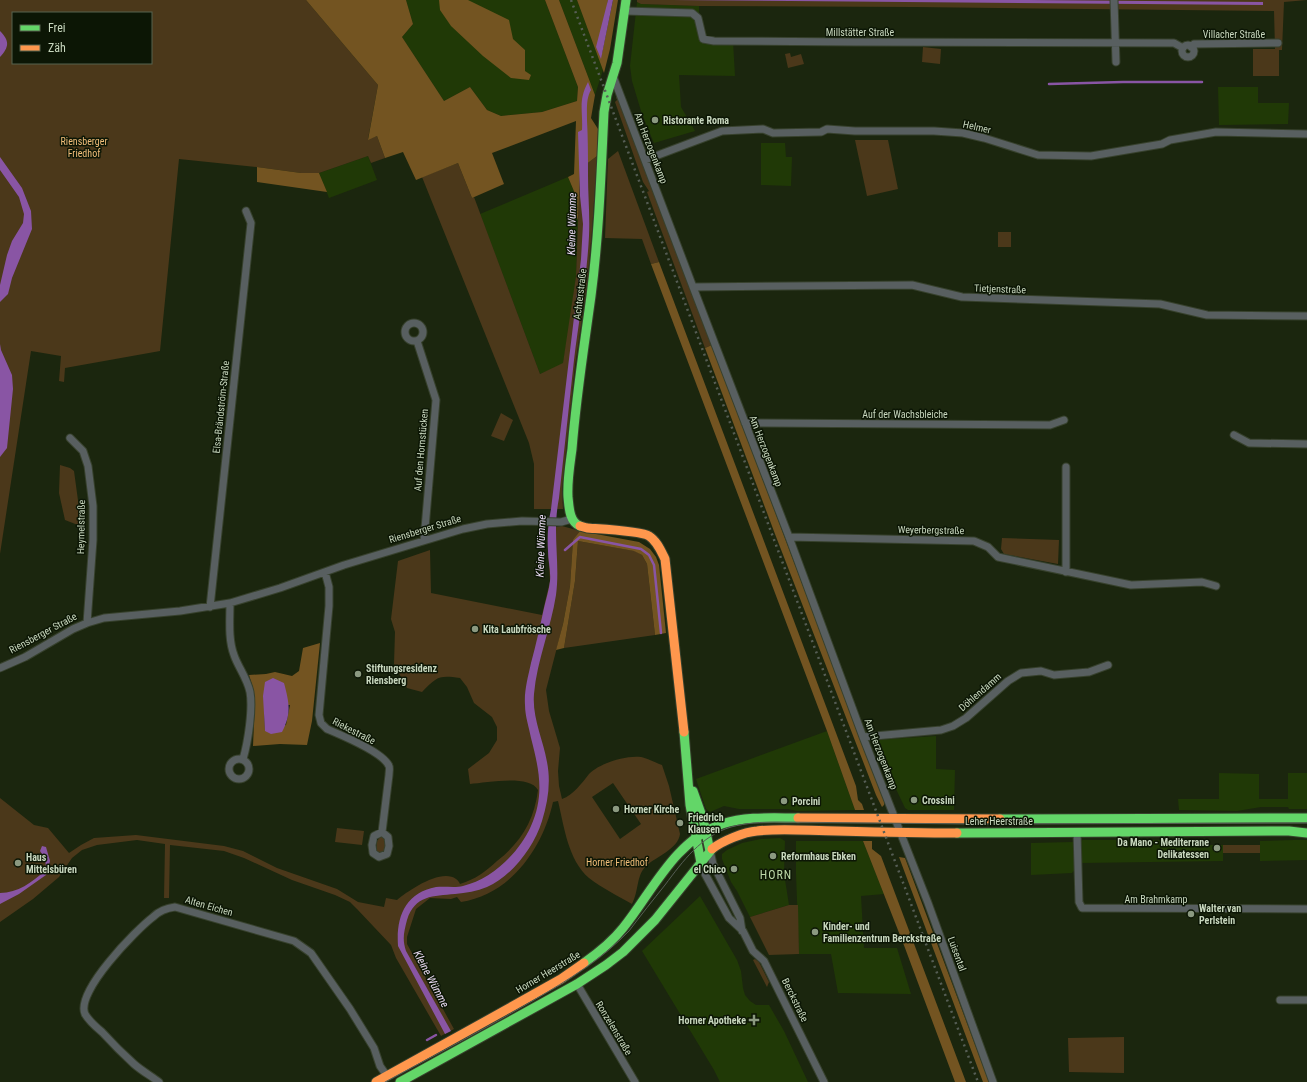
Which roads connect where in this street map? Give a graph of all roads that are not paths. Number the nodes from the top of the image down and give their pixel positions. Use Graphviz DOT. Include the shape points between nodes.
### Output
graph roads {
  1 [pos="626,0"];
  2 [pos="1114,0"];
  3 [pos="625,11"];
  4 [pos="1115,43"];
  5 [pos="1278,43"];
  6 [pos="1191,47"];
  7 [pos="1182,48"];
  8 [pos="1116,62"];
  9 [pos="613,76"];
  10 [pos="1307,134"];
  11 [pos="646,160"];
  12 [pos="246,211"];
  13 [pos="693,287"];
  14 [pos="1307,316"];
  15 [pos="417,341"];
  16 [pos="1064,420"];
  17 [pos="745,423"];
  18 [pos="1234,435"];
  19 [pos="70,438"];
  20 [pos="1307,444"];
  21 [pos="1066,467"];
  22 [pos="572,519"];
  23 [pos="789,537"];
  24 [pos="424,540"];
  25 [pos="325,572"];
  26 [pos="1066,572"];
  27 [pos="1216,586"];
  28 [pos="230,603"];
  29 [pos="210,607"];
  30 [pos="87,623"];
  31 [pos="1108,665"];
  32 [pos="0,668"];
  33 [pos="863,736"];
  34 [pos="686,753"];
  35 [pos="243,759"];
  36 [pos="896,818"];
  37 [pos="1307,818"];
  38 [pos="382,832"];
  39 [pos="1077,832"];
  40 [pos="705,833"];
  41 [pos="901,833"];
  42 [pos="1307,833"];
  43 [pos="696,838"];
  44 [pos="710,852"];
  45 [pos="701,862"];
  46 [pos="1307,909"];
  47 [pos="742,931"];
  48 [pos="577,984"];
  49 [pos="1280,1000"];
  50 [pos="1307,1000"];
  51 [pos="387,1076"];
  52 [pos="159,1082"];
  53 [pos="376,1082"];
  54 [pos="400,1082"];
  55 [pos="635,1082"];
  56 [pos="824,1082"];
  57 [pos="993,1082"];
  1 -- 3 [label="main road, Achterstraße"];
  2 -- 4 [label="street"];
  3 -- 4 [label="street, Millstätter Straße" via="692,13 698,18 703,39 714,41"];
  3 -- 9 [label="main road, Achterstraße"];
  4 -- 7 [label="street, Villacher Straße" via="1174,43"];
  4 -- 8 [label="street"];
  5 -- 6 [label="street, Villacher Straße" via="1194,44"];
  6 -- 7 [label="street, Villacher Straße" via="1188,45"];
  6 -- 7 [label="street, Villacher Straße" via="1194,51 1192,56 1188,57 1183,55"];
  9 -- 11 [label="street, Am Herzogenkamp"];
  9 -- 22 [label="main road, Achterstraße" via="604,112 598,230 575,406 568,496"];
  10 -- 11 [label="street, Helmer" via="1216,132 1090,156 1038,155 963,133 827,129 821,132 773,133 763,129 729,130 711,134"];
  11 -- 13 [label="street, Am Herzogenkamp"];
  12 -- 29 [label="street, Elsa-Brändström-Straße" via="251,223"];
  13 -- 14 [label="street, Tietjenstraße" via="912,285 962,297 1160,304 1207,315"];
  13 -- 17 [label="street, Am Herzogenkamp"];
  15 -- 24 [label="street, Auf den Hornstücken" via="436,400"];
  16 -- 17 [label="street, Auf der Wachsbleiche" via="1050,425"];
  17 -- 23 [label="street, Am Herzogenkamp"];
  18 -- 20 [label="street" via="1249,443"];
  19 -- 30 [label="street, Heymelstraße" via="82,451 88,466 93,506"];
  21 -- 26 [label="street"];
  22 -- 24 [label="street, Riensberger Straße" via="561,522 522,521 487,524"];
  22 -- 34 [label="main road" via="577,525 587,528 649,536 665,559"];
  23 -- 26 [label="street, Weyerbergstraße" via="974,541 988,547 998,557"];
  23 -- 33 [label="street, Am Herzogenkamp"];
  24 -- 25 [label="street, Riensberger Straße"];
  25 -- 28 [label="street, Riensberger Straße"];
  25 -- 38 [label="street, Riekestraße" via="329,587 329,606 319,715 321,723 327,729 374,752 390,767"];
  26 -- 27 [label="street, Weyerbergstraße" via="1131,585 1202,582"];
  28 -- 29 [label="street, Riensberger Straße"];
  28 -- 35 [label="street" via="232,647 250,691 251,702 248,743"];
  29 -- 30 [label="street, Riensberger Straße" via="110,617"];
  30 -- 32 [label="street, Riensberger Straße"];
  31 -- 33 [label="street, Döhlendamm" via="1089,672 1054,675 1041,671 1021,673 1008,680 966,718 953,726 941,730"];
  33 -- 36 [label="street, Am Herzogenkamp"];
  34 -- 40 [label="main road"];
  34 -- 43 [label="main road" via="690,805"];
  36 -- 37 [label="main road, Leher Heerstraße"];
  36 -- 40 [label="main road, Leher Heerstraße" via="754,818 733,821"];
  36 -- 41 [label="street, Am Herzogenkamp"];
  39 -- 41 [label="main road, Leher Heerstraße"];
  39 -- 42 [label="main road, Leher Heerstraße"];
  39 -- 46 [label="street, Am Brahmkamp" via="1078,902 1082,908"];
  40 -- 43 [label="main road, Leher Heerstraße"];
  40 -- 44 [label="main road"];
  41 -- 44 [label="main road, Leher Heerstraße" via="756,831 727,840"];
  41 -- 57 [label="street, Luisental"];
  43 -- 45 [label="main road"];
  43 -- 51 [label="main road, Horner Heerstraße" via="671,862 619,933 589,960 483,1024"];
  44 -- 45 [label="main road, Leher Heerstraße"];
  44 -- 47 [label="street, Berckstraße" via="713,864 740,918"];
  45 -- 47 [label="street, Berckstraße" via="729,918"];
  45 -- 48 [label="main road" via="643,933 623,952"];
  47 -- 56 [label="street, Berckstraße" via="753,951 764,961"];
  48 -- 54 [label="main road"];
  48 -- 55 [label="street, Ronzelenstraße"];
  49 -- 50 [label="street"];
  51 -- 52 [label="street, Alten Eichen" via="380,1066 374,1048 350,1009 311,953 294,941 175,907 167,908 153,916 121,947 91,988 84,1008 91,1021 126,1056"];
  51 -- 53 [label="main road, Horner Heerstraße"];
}
